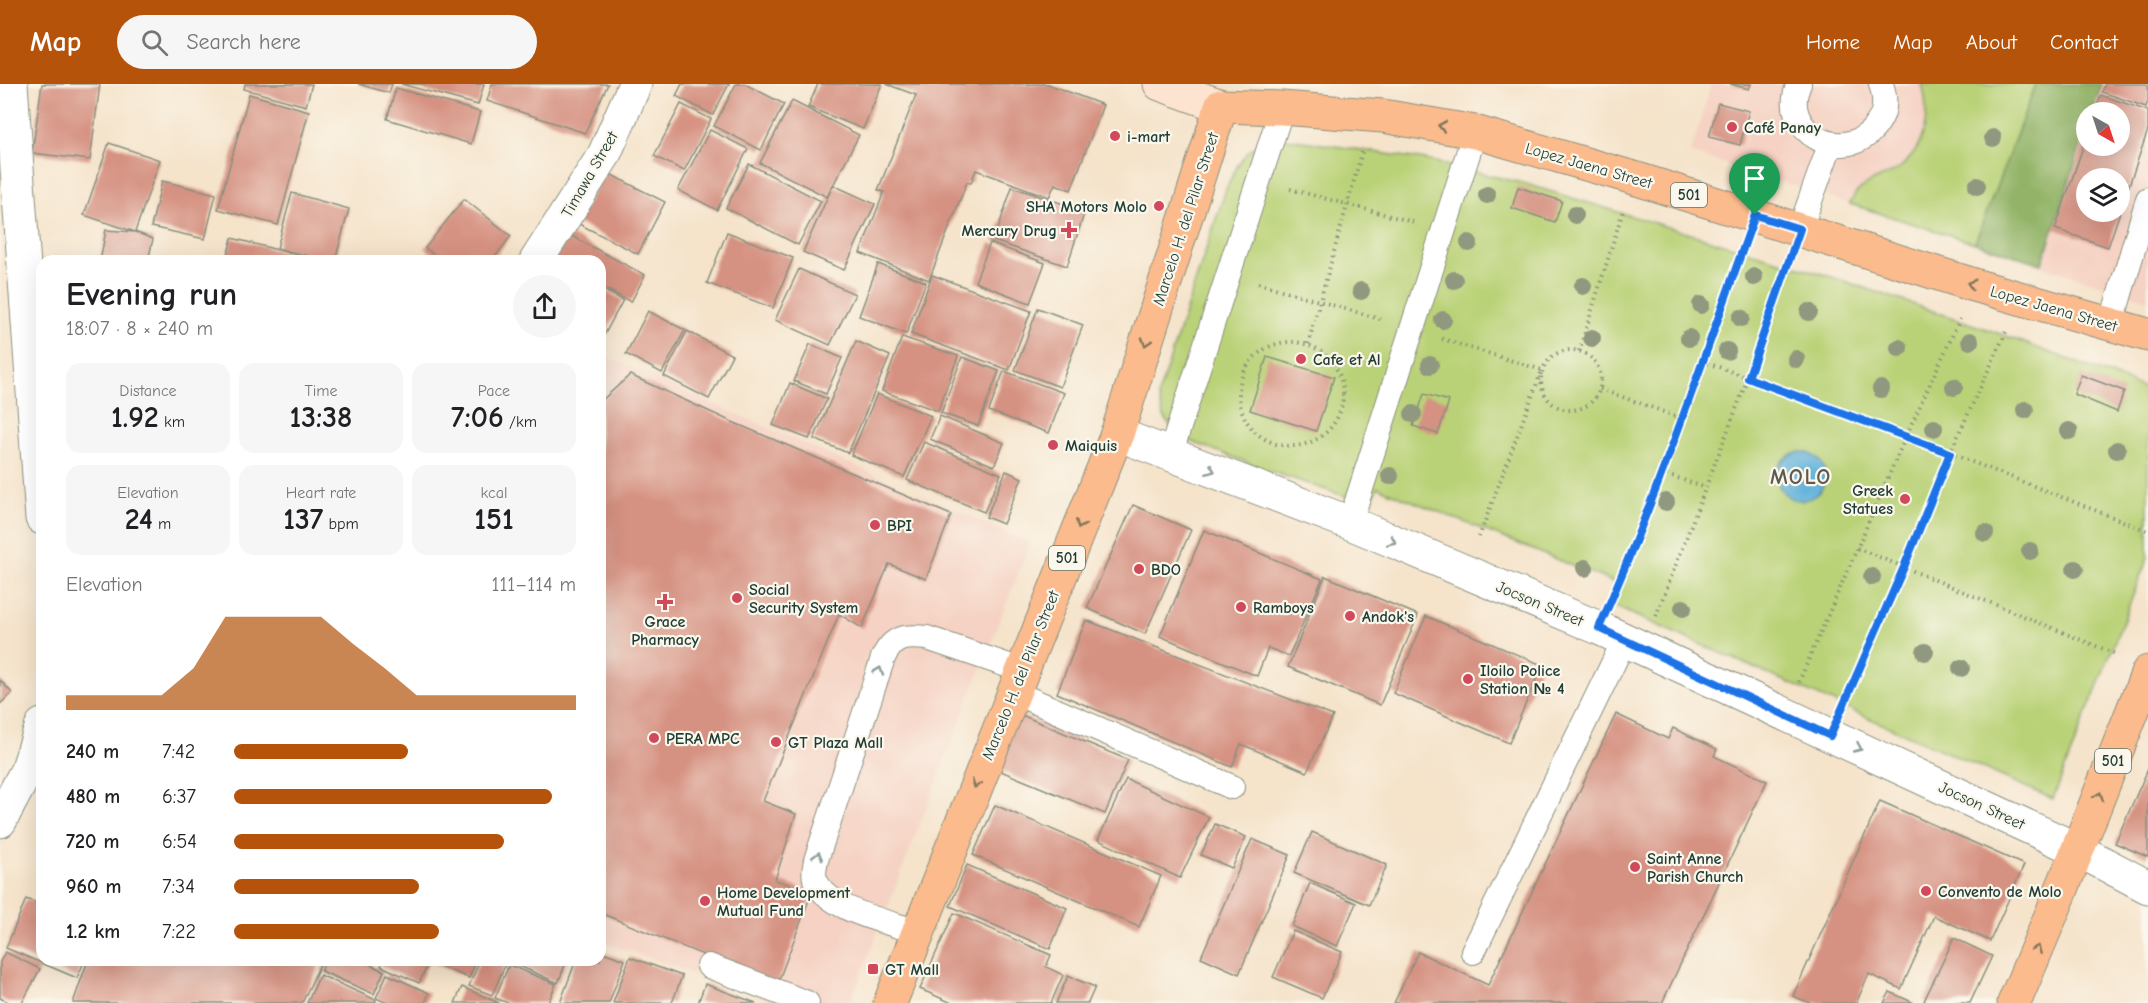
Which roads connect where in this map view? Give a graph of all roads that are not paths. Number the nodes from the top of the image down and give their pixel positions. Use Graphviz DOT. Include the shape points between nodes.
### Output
graph roads {
  1 [pos="11,84"];
  2 [pos="635,84"];
  3 [pos="1160,84"];
  4 [pos="1799,84"];
  5 [pos="1881,84"];
  6 [pos="1221,106"];
  7 [pos="1282,108"];
  8 [pos="1474,132"];
  9 [pos="1830,145"];
  10 [pos="2148,199"];
  11 [pos="1800,229"];
  12 [pos="540,255"];
  13 [pos="2111,324"];
  14 [pos="2148,335"];
  15 [pos="36,434"];
  16 [pos="1117,434"];
  17 [pos="1170,455"];
  18 [pos="1350,523"];
  19 [pos="1622,639"];
  20 [pos="2148,672"];
  21 [pos="1017,681"];
  22 [pos="36,743"];
  23 [pos="1232,787"];
  24 [pos="0,821"];
  25 [pos="2078,850"];
  26 [pos="2148,887"];
  27 [pos="918,932"];
  28 [pos="1473,952"];
  29 [pos="709,966"];
  30 [pos="807,1003"];
  31 [pos="890,1003"];
  32 [pos="2014,1003"];
  1 -- 15 [label="street"];
  2 -- 12 [label="street, Timawa Street" via="603,154"];
  3 -- 6 [label="main road, Lopez Jaena Street"];
  4 -- 9 [label="lane" via="1798,117 1816,139"];
  5 -- 9 [label="lane" via="1884,107 1871,133 1859,141"];
  6 -- 7 [label="main road, Lopez Jaena Street / 501"];
  6 -- 16 [label="main road, Marcelo H. del Pilar Street / 501, one-way"];
  8 -- 7 [label="main road, Lopez Jaena Street / 501, one-way" via="1383,116"];
  7 -- 17 [label="lane"];
  8 -- 11 [label="main road, Lopez Jaena Street / 501"];
  8 -- 18 [label="lane"];
  9 -- 11 [label="lane"];
  10 -- 13 [label="lane"];
  13 -- 11 [label="main road, Lopez Jaena Street / 501, one-way"];
  13 -- 14 [label="main road, Lopez Jaena Street / 501"];
  16 -- 17 [label="street, Jocson Street"];
  16 -- 21 [label="main road, Marcelo H. del Pilar Street / 501, one-way"];
  17 -- 18 [label="street, Jocson Street, one-way"];
  18 -- 19 [label="street, Jocson Street, one-way"];
  19 -- 25 [label="street, Jocson Street, one-way"];
  19 -- 28 [label="lane"];
  25 -- 20 [label="main road, 501, one-way"];
  21 -- 23 [label="lane"];
  21 -- 27 [label="main road, Marcelo H. del Pilar Street / 501, one-way"];
  27 -- 21 [label="lane, one-way" via="845,907 820,889 814,876 883,658 889,646 899,639 927,638"];
  22 -- 24 [label="street" via="28,768"];
  25 -- 26 [label="street, Jocson Street"];
  32 -- 25 [label="main road, 501, one-way"];
  27 -- 31 [label="main road, Marcelo H. del Pilar Street / 501"];
  29 -- 30 [label="lane"];
}
